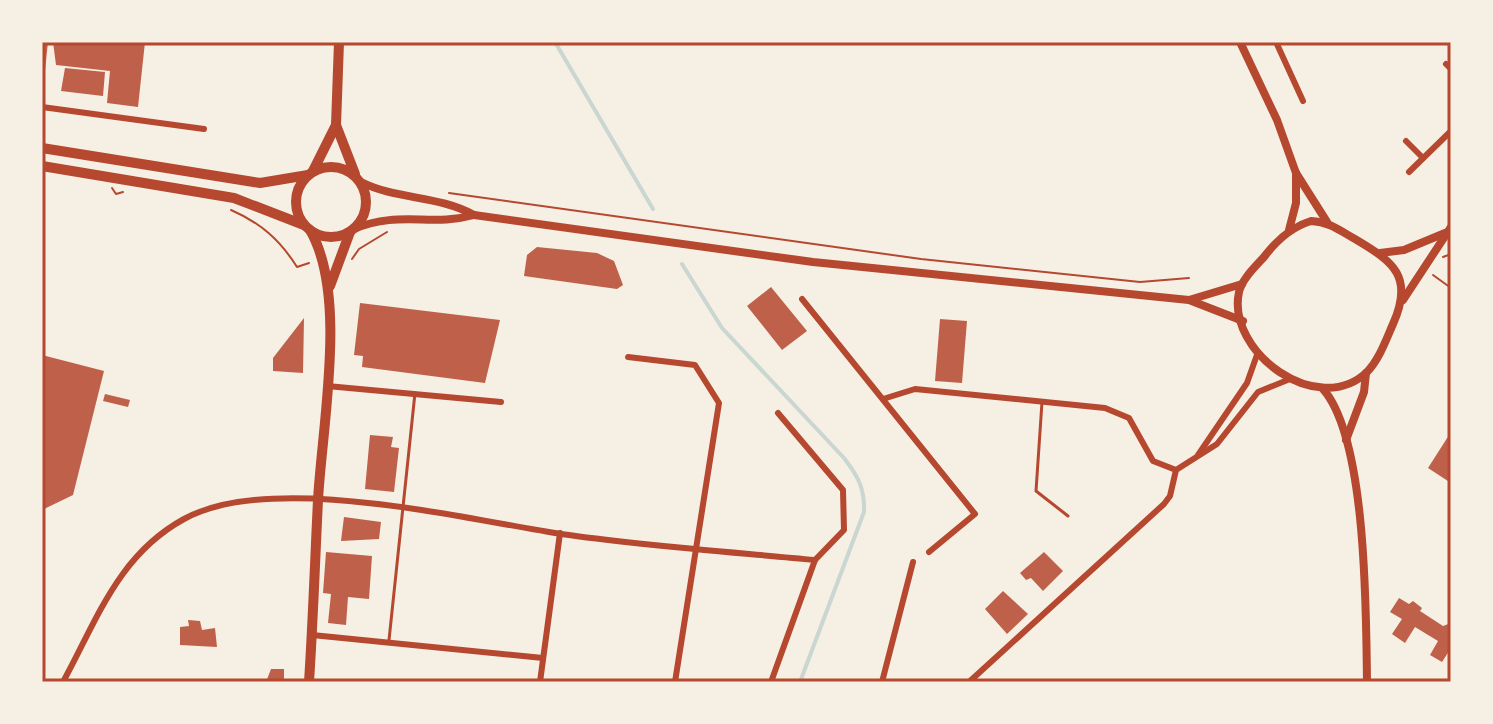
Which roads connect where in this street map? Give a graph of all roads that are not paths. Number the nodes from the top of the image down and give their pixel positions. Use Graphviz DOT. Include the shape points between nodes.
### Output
graph roads {
  1 [pos="339,42"];
  2 [pos="1240,42"];
  3 [pos="1276,42"];
  4 [pos="1303,101"];
  5 [pos="42,107"];
  6 [pos="336,125"];
  7 [pos="204,129"];
  8 [pos="1451,131"];
  9 [pos="1406,141"];
  10 [pos="42,148"];
  11 [pos="1423,158"];
  12 [pos="42,166"];
  13 [pos="1409,172"];
  14 [pos="1296,173"];
  15 [pos="310,174"];
  16 [pos="358,179"];
  17 [pos="474,215"];
  18 [pos="1327,222"];
  19 [pos="307,228"];
  20 [pos="1448,230"];
  21 [pos="352,231"];
  22 [pos="1288,232"];
  23 [pos="1379,253"];
  24 [pos="1242,284"];
  25 [pos="329,288"];
  26 [pos="802,299"];
  27 [pos="1189,300"];
  28 [pos="1403,301"];
  29 [pos="1243,321"];
  30 [pos="1258,352"];
  31 [pos="628,357"];
  32 [pos="1366,373"];
  33 [pos="1290,379"];
  34 [pos="327,386"];
  35 [pos="1323,389"];
  36 [pos="416,392"];
  37 [pos="883,399"];
  38 [pos="501,402"];
  39 [pos="1042,402"];
  40 [pos="778,413"];
  41 [pos="1346,441"];
  42 [pos="1196,458"];
  43 [pos="1176,470"];
  44 [pos="318,499"];
  45 [pos="404,509"];
  46 [pos="1068,516"];
  47 [pos="560,533"];
  48 [pos="697,549"];
  49 [pos="929,552"];
  50 [pos="815,560"];
  51 [pos="913,562"];
  52 [pos="312,635"];
  53 [pos="389,644"];
  54 [pos="543,658"];
  55 [pos="63,682"];
  56 [pos="309,682"];
  57 [pos="540,682"];
  58 [pos="675,682"];
  59 [pos="771,682"];
  60 [pos="882,682"];
  61 [pos="969,682"];
  62 [pos="1367,682"];
  1 -- 6 [label="main road"];
  2 -- 14 [label="street"];
  3 -- 4 [label="street"];
  5 -- 7 [label="street"];
  6 -- 15 [label="main road"];
  6 -- 16 [label="main road"];
  8 -- 11 [label="street"];
  9 -- 11 [label="street"];
  10 -- 15 [label="main road" via="260,183"];
  11 -- 13 [label="street"];
  12 -- 19 [label="main road" via="234,198"];
  14 -- 18 [label="street"];
  14 -- 22 [label="street" via="1296,203"];
  15 -- 16 [label="main road" via="332,166"];
  15 -- 19 [label="main road" via="296,199"];
  16 -- 17 [label="street" via="396,196 455,204"];
  16 -- 21 [label="main road" via="367,203"];
  17 -- 21 [label="street" via="452,221 396,217"];
  17 -- 27 [label="street" via="813,262"];
  18 -- 22 [label="street" via="1311,221"];
  18 -- 23 [label="street"];
  19 -- 21 [label="main road" via="325,237"];
  19 -- 25 [label="main road" via="319,245"];
  20 -- 23 [label="street" via="1404,250"];
  20 -- 28 [label="street"];
  21 -- 25 [label="main road"];
  22 -- 24 [label="street"];
  23 -- 28 [label="street" via="1395,268"];
  24 -- 27 [label="street"];
  24 -- 29 [label="street" via="1238,301"];
  25 -- 34 [label="main road"];
  26 -- 37 [label="street"];
  27 -- 29 [label="street"];
  28 -- 32 [label="street"];
  29 -- 30 [label="street"];
  30 -- 33 [label="street"];
  30 -- 42 [label="street" via="1247,383"];
  31 -- 48 [label="street" via="695,365 719,403"];
  32 -- 35 [label="street"];
  32 -- 41 [label="street"];
  33 -- 35 [label="street"];
  33 -- 42 [label="street" via="1258,392 1217,444"];
  34 -- 36 [label="street"];
  34 -- 44 [label="main road"];
  35 -- 41 [label="street" via="1337,408"];
  36 -- 38 [label="street"];
  36 -- 45 [label="lane"];
  37 -- 39 [label="street" via="915,389"];
  37 -- 49 [label="street" via="975,514"];
  39 -- 43 [label="street" via="1105,408 1129,418 1153,461"];
  39 -- 46 [label="lane" via="1036,491"];
  40 -- 50 [label="street" via="843,490 844,530"];
  41 -- 62 [label="street" via="1364,560"];
  42 -- 43 [label="street"];
  43 -- 61 [label="street" via="1164,504"];
  44 -- 45 [label="street"];
  44 -- 52 [label="main road"];
  44 -- 55 [label="street" via="227,503 162,533 110,590"];
  45 -- 47 [label="street"];
  45 -- 53 [label="lane"];
  47 -- 48 [label="street"];
  47 -- 54 [label="street"];
  48 -- 50 [label="street"];
  48 -- 58 [label="street"];
  50 -- 59 [label="street"];
  51 -- 60 [label="street"];
  52 -- 53 [label="street"];
  52 -- 56 [label="main road"];
  53 -- 54 [label="street"];
  54 -- 57 [label="street"];
}
